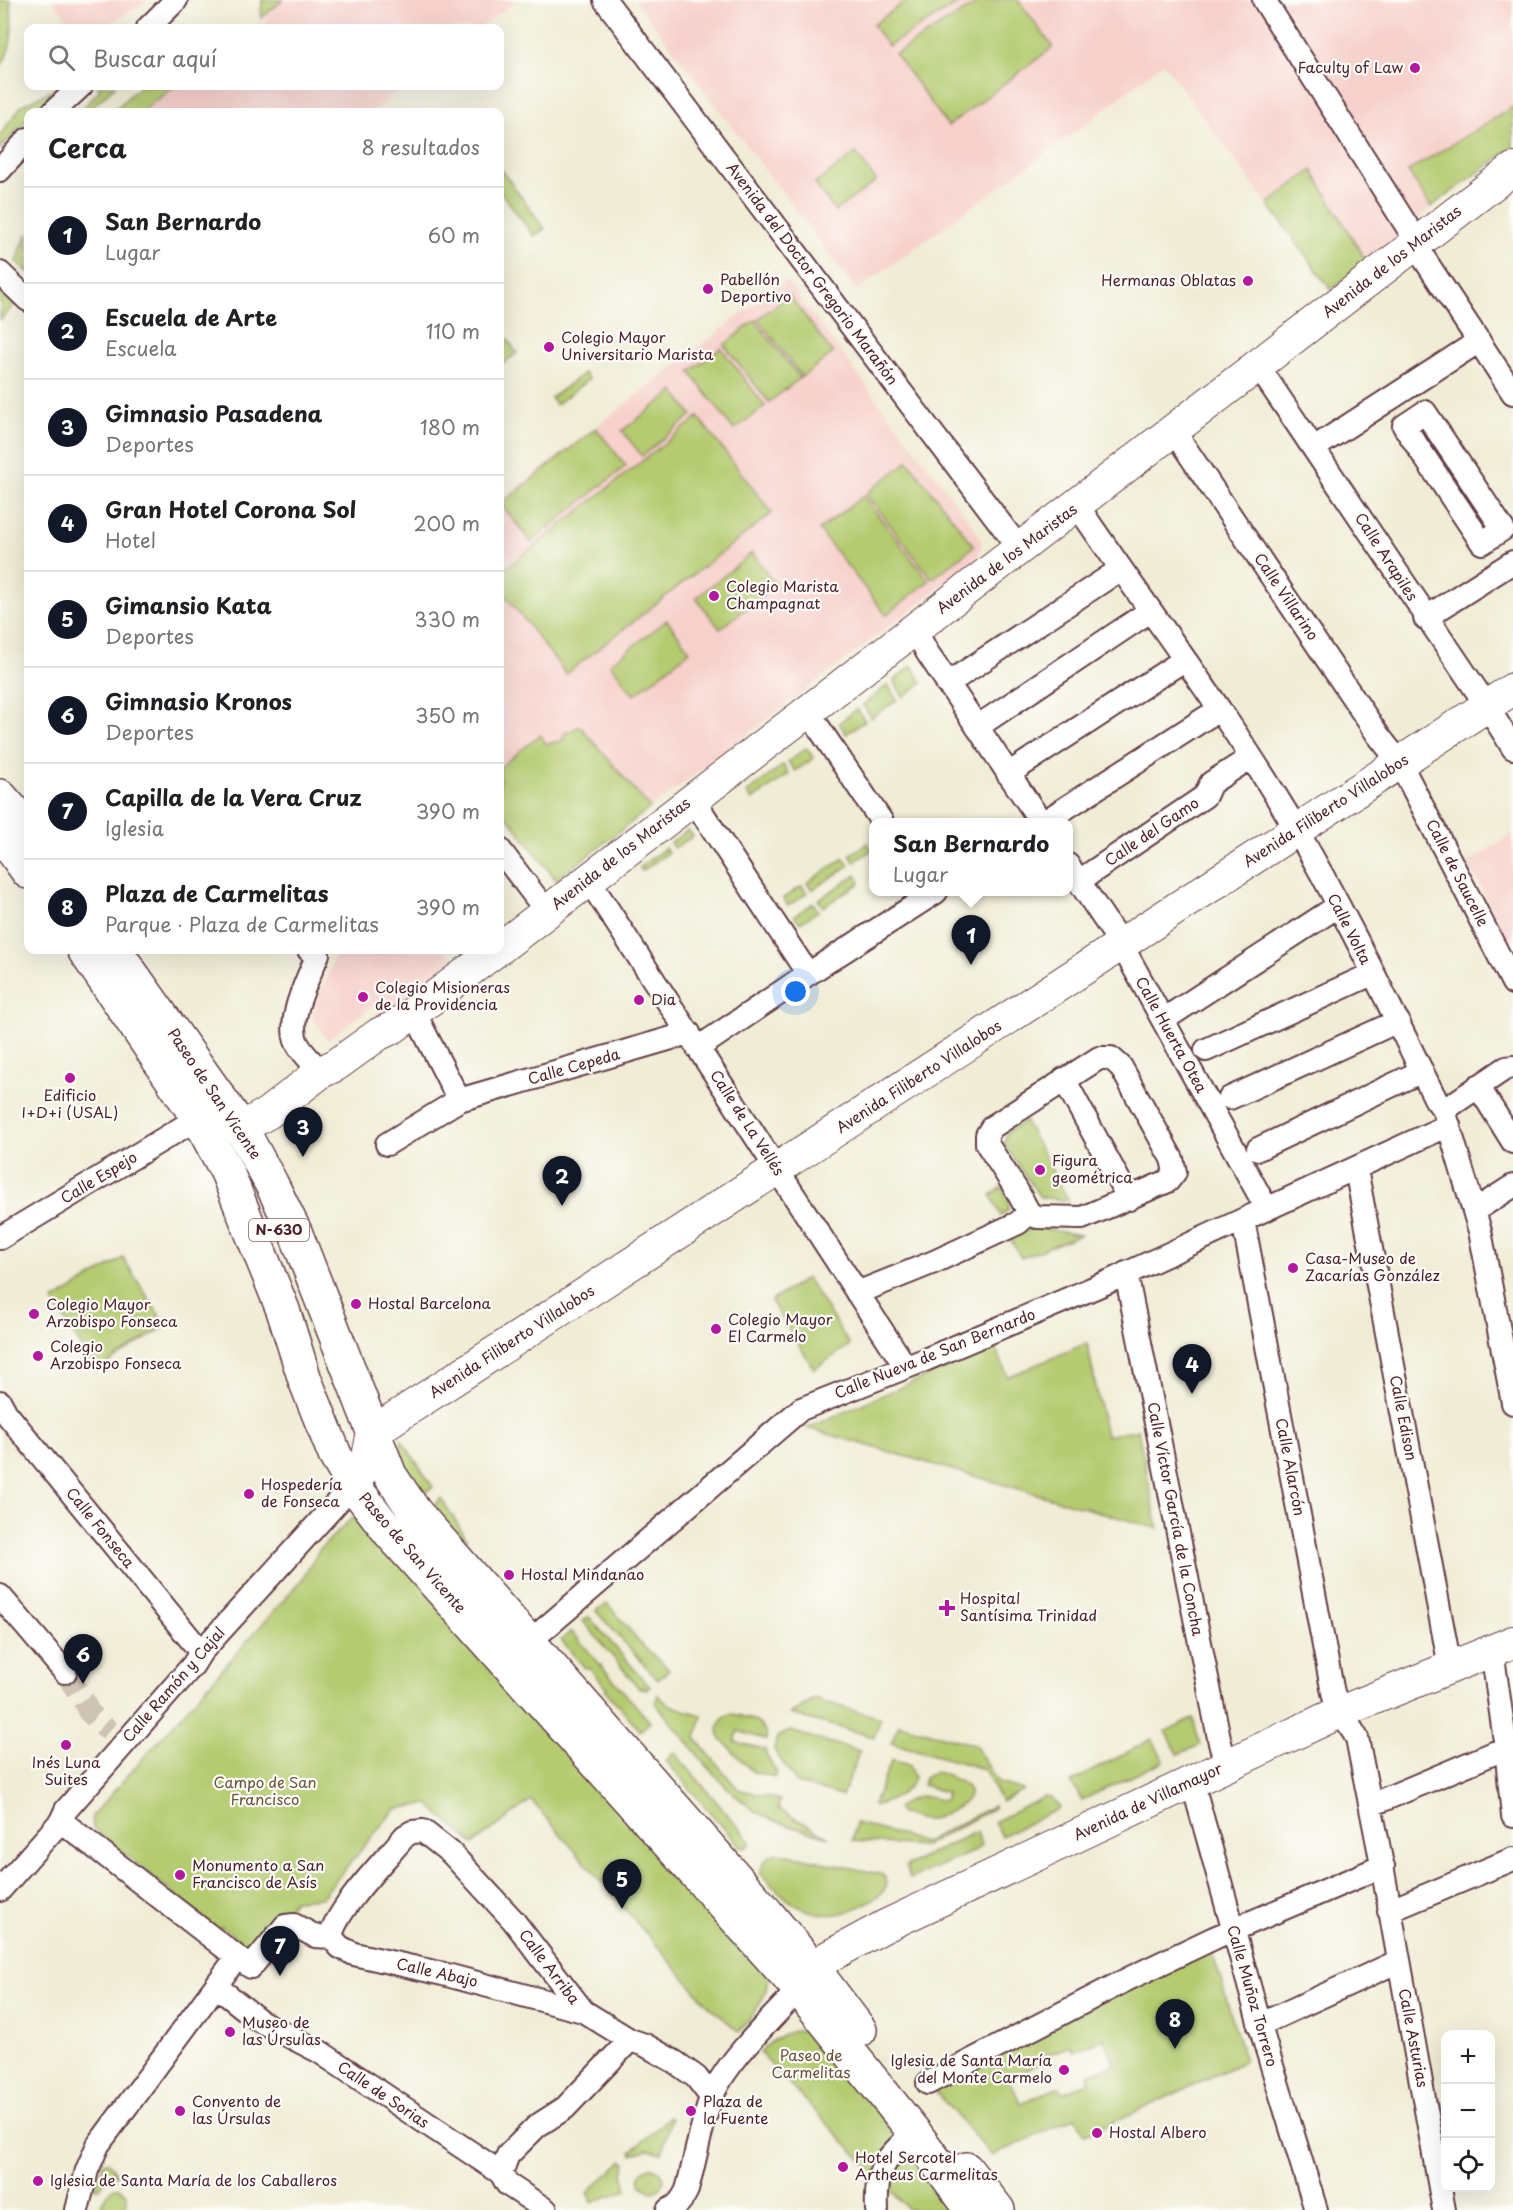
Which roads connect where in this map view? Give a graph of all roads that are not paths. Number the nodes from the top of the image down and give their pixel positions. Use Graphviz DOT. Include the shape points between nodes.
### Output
graph roads {
  1 [pos="176,0"];
  2 [pos="605,0"];
  3 [pos="1264,0"];
  4 [pos="152,24"];
  5 [pos="77,90"];
  6 [pos="57,108"];
  7 [pos="24,143"];
  8 [pos="1513,169"];
  9 [pos="0,170"];
  10 [pos="1416,242"];
  11 [pos="0,273"];
  12 [pos="24,296"];
  13 [pos="1479,341"];
  14 [pos="1258,366"];
  15 [pos="1513,393"];
  16 [pos="1173,430"];
  17 [pos="1314,448"];
  18 [pos="1077,505"];
  19 [pos="1492,536"];
  20 [pos="1019,548"];
  21 [pos="1513,562"];
  22 [pos="1121,568"];
  23 [pos="1150,611"];
  24 [pos="1425,618"];
  25 [pos="915,629"];
  26 [pos="1184,660"];
  27 [pos="947,684"];
  28 [pos="1513,689"];
  29 [pos="1487,706"];
  30 [pos="807,710"];
  31 [pos="1218,710"];
  32 [pos="977,727"];
  33 [pos="1513,748"];
  34 [pos="1250,758"];
  35 [pos="1400,763"];
  36 [pos="1008,774"];
  37 [pos="0,796"];
  38 [pos="693,799"];
  39 [pos="879,818"];
  40 [pos="1039,818"];
  41 [pos="1048,818"];
  42 [pos="24,823"];
  43 [pos="1296,830"];
  44 [pos="0,833"];
  45 [pos="504,855"];
  46 [pos="24,866"];
  47 [pos="1074,873"];
  48 [pos="588,879"];
  49 [pos="926,896"];
  50 [pos="1338,906"];
  51 [pos="547,912"];
  52 [pos="504,944"];
  53 [pos="1121,945"];
  54 [pos="87,954"];
  55 [pos="117,954"];
  56 [pos="318,954"];
  57 [pos="491,954"];
  58 [pos="808,974"];
  59 [pos="1372,974"];
  60 [pos="1513,983"];
  61 [pos="414,1012"];
  62 [pos="1163,1020"];
  63 [pos="1398,1021"];
  64 [pos="694,1041"];
  65 [pos="1206,1050"];
  66 [pos="1513,1067"];
  67 [pos="1422,1071"];
  68 [pos="321,1072"];
  69 [pos="1064,1079"];
  70 [pos="1478,1086"];
  71 [pos="1230,1098"];
  72 [pos="459,1100"];
  73 [pos="1446,1118"];
  74 [pos="226,1137"];
  75 [pos="1513,1142"];
  76 [pos="387,1144"];
  77 [pos="1258,1149"];
  78 [pos="1356,1169"];
  79 [pos="777,1170"];
  80 [pos="1513,1186"];
  81 [pos="1129,1199"];
  82 [pos="1268,1209"];
  83 [pos="1474,1211"];
  84 [pos="1029,1214"];
  85 [pos="1243,1220"];
  86 [pos="0,1238"];
  87 [pos="1126,1273"];
  88 [pos="857,1293"];
  89 [pos="283,1310"];
  90 [pos="905,1366"];
  91 [pos="1513,1402"];
  92 [pos="2,1411"];
  93 [pos="373,1432"];
  94 [pos="353,1485"];
  95 [pos="0,1596"];
  96 [pos="478,1629"];
  97 [pos="528,1643"];
  98 [pos="1502,1646"];
  99 [pos="201,1652"];
  100 [pos="1450,1667"];
  101 [pos="64,1672"];
  102 [pos="1338,1713"];
  103 [pos="1510,1747"];
  104 [pos="1226,1765"];
  105 [pos="1192,1781"];
  106 [pos="1371,1805"];
  107 [pos="1513,1816"];
  108 [pos="61,1821"];
  109 [pos="1513,1859"];
  110 [pos="1383,1866"];
  111 [pos="0,1890"];
  112 [pos="1389,1911"];
  113 [pos="1233,1930"];
  114 [pos="331,1936"];
  115 [pos="237,1958"];
  116 [pos="1399,1961"];
  117 [pos="806,1979"];
  118 [pos="561,1983"];
  119 [pos="216,1986"];
  120 [pos="548,2002"];
  121 [pos="583,2012"];
  122 [pos="1259,2025"];
  123 [pos="630,2040"];
  124 [pos="928,2083"];
  125 [pos="712,2098"];
  126 [pos="914,2132"];
  127 [pos="501,2173"];
  128 [pos="674,2209"];
  129 [pos="77,2210"];
  130 [pos="546,2210"];
  131 [pos="877,2210"];
  132 [pos="972,2210"];
  133 [pos="998,2210"];
  134 [pos="1316,2210"];
  135 [pos="1444,2210"];
  1 -- 4 [label="street"];
  2 -- 20 [label="street, Avenida del Doctor Gregorio Marañón"];
  3 -- 10 [label="street"];
  5 -- 6 [label="street"];
  7 -- 9 [label="street"];
  8 -- 10 [label="main road, Avenida de los Maristas"];
  10 -- 13 [label="street"];
  10 -- 14 [label="main road, Avenida de los Maristas"];
  11 -- 12 [label="street"];
  13 -- 15 [label="street"];
  13 -- 17 [label="street"];
  14 -- 16 [label="main road, Avenida de los Maristas"];
  14 -- 17 [label="street, Calle Arapiles"];
  16 -- 18 [label="main road, Avenida de los Maristas"];
  16 -- 35 [label="street, Calle Villarino"];
  17 -- 24 [label="street, Calle Arapiles"];
  18 -- 20 [label="main road, Avenida de los Maristas"];
  18 -- 22 [label="street, Calle Volta"];
  19 -- 19 [label="street" via="1503,529 1425,412 1404,426 1482,543"];
  20 -- 25 [label="main road, Avenida de los Maristas"];
  21 -- 24 [label="street"];
  22 -- 23 [label="street, Calle Volta"];
  22 -- 27 [label="street"];
  23 -- 26 [label="street, Calle Volta"];
  23 -- 32 [label="street"];
  24 -- 29 [label="street, Calle Arapiles"];
  25 -- 27 [label="street"];
  25 -- 30 [label="main road, Avenida de los Maristas"];
  26 -- 31 [label="street, Calle Volta"];
  26 -- 36 [label="street"];
  27 -- 32 [label="street"];
  28 -- 29 [label="main road, Avenida Filiberto Villalobos"];
  29 -- 33 [label="street, Calle Arapiles"];
  29 -- 35 [label="main road, Avenida Filiberto Villalobos"];
  30 -- 38 [label="main road, Avenida de los Maristas"];
  30 -- 39 [label="street"];
  31 -- 34 [label="street, Calle Volta"];
  31 -- 41 [label="street"];
  32 -- 36 [label="street"];
  34 -- 43 [label="street, Calle Volta"];
  34 -- 47 [label="street, Calle del Gamo" via="1211,783 1205,796"];
  35 -- 43 [label="main road, Avenida Filiberto Villalobos"];
  35 -- 60 [label="street, Calle de Saucelle"];
  36 -- 40 [label="street"];
  37 -- 42 [label="highway"];
  38 -- 48 [label="main road, Avenida de los Maristas"];
  38 -- 58 [label="street"];
  43 -- 50 [label="street, Calle Volta"];
  43 -- 53 [label="main road, Avenida Filiberto Villalobos"];
  44 -- 46 [label="highway"];
  45 -- 51 [label="street"];
  47 -- 53 [label="street, Calle Huerta Otea"];
  48 -- 51 [label="main road, Avenida de los Maristas"];
  48 -- 64 [label="street, Calle de La Vellés"];
  49 -- 58 [label="street, Calle Cepeda"];
  50 -- 59 [label="street, Calle Volta"];
  50 -- 62 [label="street"];
  51 -- 52 [label="main road, Avenida de los Maristas"];
  53 -- 62 [label="street, Calle Huerta Otea"];
  53 -- 79 [label="main road, Avenida Filiberto Villalobos"];
  54 -- 74 [label="highway, Paseo de San Vicente"];
  55 -- 74 [label="highway, Paseo de San Vicente"];
  56 -- 68 [label="street" via="293,1031 298,1044"];
  57 -- 61 [label="main road, Avenida de los Maristas"];
  58 -- 64 [label="street, Calle Cepeda"];
  59 -- 63 [label="street, Calle Volta"];
  59 -- 65 [label="street"];
  61 -- 68 [label="main road, Avenida de los Maristas"];
  61 -- 72 [label="street"];
  62 -- 82 [label="street, Calle Huerta Otea"];
  63 -- 67 [label="street, Calle Volta"];
  63 -- 71 [label="street"];
  64 -- 72 [label="street, Calle Cepeda"];
  64 -- 79 [label="street, Calle de La Vellés"];
  66 -- 70 [label="street, Calle Nueva de San Bernardo"];
  67 -- 73 [label="street, Calle Volta"];
  67 -- 77 [label="street"];
  68 -- 74 [label="main road, Avenida de los Maristas" via="268,1113"];
  69 -- 81 [label="street"];
  69 -- 81 [label="street" via="1099,1058 1111,1058 1121,1066 1175,1167 1168,1181"];
  69 -- 84 [label="street" via="992,1127 987,1135 987,1144"];
  70 -- 73 [label="street, Calle Nueva de San Bernardo"];
  70 -- 75 [label="street"];
  72 -- 76 [label="street, Calle Cepeda"];
  73 -- 78 [label="street, Calle Nueva de San Bernardo"];
  73 -- 83 [label="street, Calle Volta"];
  74 -- 86 [label="street, Calle Espejo"];
  74 -- 89 [label="highway, Paseo de San Vicente"];
  74 -- 93 [label="highway, Paseo de San Vicente" via="290,1222"];
  78 -- 82 [label="street, Calle Nueva de San Bernardo"];
  78 -- 100 [label="street, Calle Edison"];
  79 -- 88 [label="street, Calle de La Vellés"];
  79 -- 93 [label="main road, Avenida Filiberto Villalobos"];
  80 -- 83 [label="street"];
  81 -- 84 [label="street" via="1082,1218"];
  82 -- 85 [label="street, Calle Nueva de San Bernardo"];
  83 -- 91 [label="street, Calle Volta"];
  84 -- 88 [label="street" via="945,1257"];
  85 -- 87 [label="street, Calle Nueva de San Bernardo"];
  85 -- 102 [label="street, Calle Alarcón"];
  87 -- 90 [label="street, Calle Nueva de San Bernardo"];
  87 -- 104 [label="street, Calle Víctor García de la Concha"];
  88 -- 90 [label="street, Calle de La Vellés"];
  89 -- 93 [label="highway, Paseo de San Vicente" via="335,1401"];
  89 -- 94 [label="highway, Paseo de San Vicente" via="305,1380 335,1455"];
  90 -- 97 [label="street, Calle Nueva de San Bernardo" via="801,1409"];
  92 -- 99 [label="street, Calle Fonseca"];
  93 -- 94 [label="main road" via="367,1462"];
  93 -- 97 [label="highway, Paseo de San Vicente" via="390,1475 415,1512"];
  94 -- 96 [label="highway, Paseo de San Vicente" via="390,1533"];
  94 -- 99 [label="street, Calle Ramón y Cajal"];
  95 -- 101 [label="street"];
  96 -- 97 [label="street" via="514,1649"];
  96 -- 117 [label="highway"];
  97 -- 117 [label="highway" via="767,1913"];
  98 -- 100 [label="main road, Avenida de Villamayor"];
  98 -- 103 [label="street"];
  99 -- 108 [label="street, Calle Ramón y Cajal" via="193,1665 116,1738"];
  100 -- 102 [label="main road, Avenida de Villamayor"];
  102 -- 104 [label="main road, Avenida de Villamayor"];
  102 -- 106 [label="street, Calle Asturias" via="1357,1738"];
  103 -- 106 [label="street"];
  103 -- 107 [label="street"];
  104 -- 105 [label="main road, Avenida de Villamayor"];
  105 -- 113 [label="street, Calle Muñoz Torrero"];
  105 -- 117 [label="main road, Avenida de Villamayor" via="885,1926 843,1948"];
  106 -- 110 [label="street, Calle Asturias"];
  108 -- 111 [label="street, Calle Ramón y Cajal"];
  108 -- 115 [label="street"];
  109 -- 112 [label="street"];
  110 -- 112 [label="street, Calle Asturias"];
  110 -- 113 [label="street"];
  112 -- 116 [label="street, Calle Asturias"];
  113 -- 122 [label="street, Calle Muñoz Torrero"];
  113 -- 124 [label="street" via="1070,2008"];
  114 -- 115 [label="street" via="285,1926 251,1967"];
  114 -- 118 [label="street, Calle Arriba" via="341,1913 405,1836 423,1831 451,1853 513,1920"];
  114 -- 120 [label="street, Calle Abajo" via="340,1947 354,1954"];
  115 -- 119 [label="street"];
  116 -- 122 [label="street"];
  116 -- 135 [label="street, Calle Asturias"];
  117 -- 125 [label="street" via="732,2062"];
  117 -- 126 [label="highway"];
  117 -- 133 [label="highway"];
  118 -- 120 [label="street" via="557,1996"];
  118 -- 121 [label="street, Calle Arriba"];
  119 -- 127 [label="street, Calle de Sorias" via="260,2021 320,2052"];
  119 -- 129 [label="street" via="98,2145"];
  120 -- 121 [label="street, Calle Abajo"];
  121 -- 123 [label="street, Calle Arriba"];
  122 -- 134 [label="street, Calle Muñoz Torrero"];
  123 -- 125 [label="street, Calle Arriba" via="675,2062 696,2077"];
  123 -- 127 [label="street" via="565,2108 537,2126 508,2155"];
  125 -- 128 [label="street" via="687,2190"];
  126 -- 131 [label="street" via="882,2165 877,2179"];
  126 -- 132 [label="highway"];
  127 -- 130 [label="street, Calle de Sorias" via="507,2184"];
}
